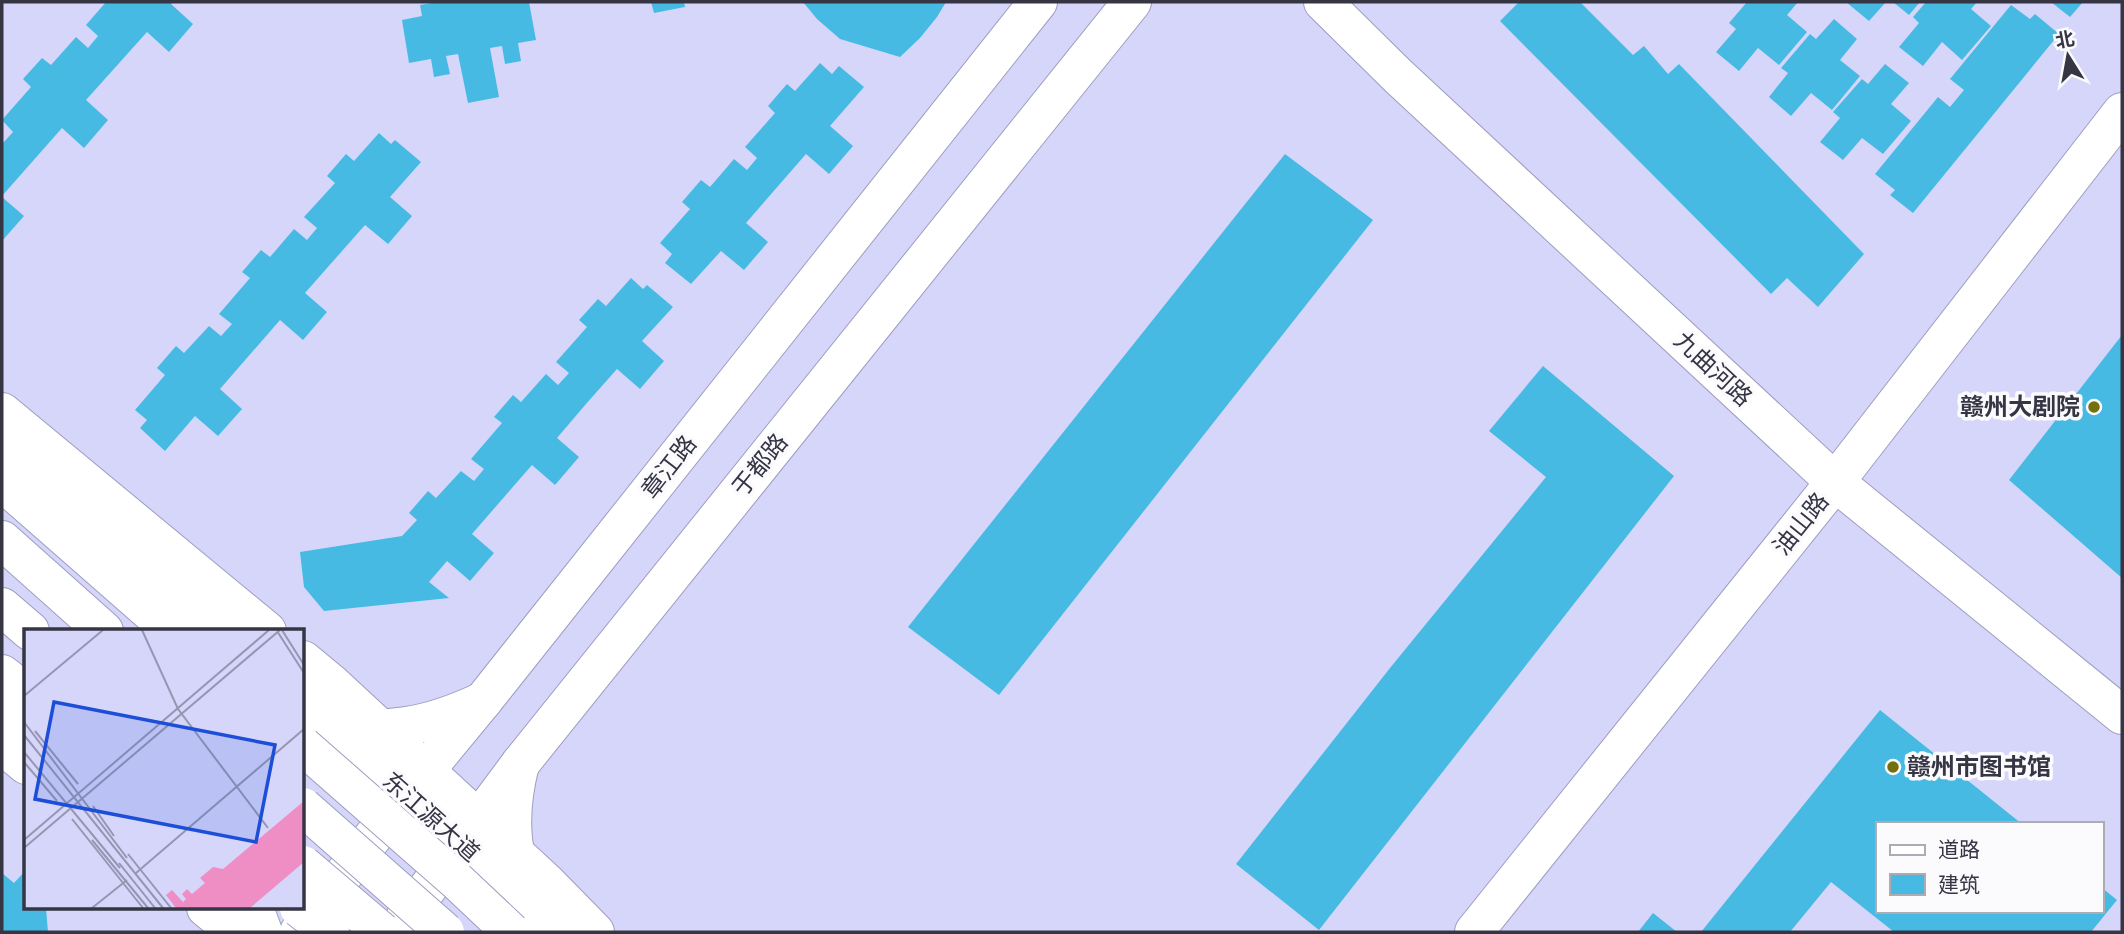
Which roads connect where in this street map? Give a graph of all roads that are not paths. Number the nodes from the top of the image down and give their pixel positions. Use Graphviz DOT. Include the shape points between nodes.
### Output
graph roads {
  1 [pos="1038,2"];
  2 [pos="1132,2"];
  3 [pos="1323,2"];
  4 [pos="2122,112"];
  5 [pos="2,412"];
  6 [pos="2,450"];
  7 [pos="2,482"];
  8 [pos="1835,482"];
  9 [pos="2,540"];
  10 [pos="2,607"];
  11 [pos="28,629"];
  12 [pos="102,629"];
  13 [pos="170,629"];
  14 [pos="213,629"];
  15 [pos="265,629"];
  16 [pos="304,662"];
  17 [pos="2,674"];
  18 [pos="24,691"];
  19 [pos="483,701"];
  20 [pos="2,705"];
  21 [pos="2122,715"];
  22 [pos="24,722"];
  23 [pos="334,723"];
  24 [pos="2,745"];
  25 [pos="24,763"];
  26 [pos="520,764"];
  27 [pos="416,782"];
  28 [pos="304,808"];
  29 [pos="470,833"];
  30 [pos="515,854"];
  31 [pos="304,866"];
  32 [pos="264,909"];
  33 [pos="300,909"];
  34 [pos="538,915"];
  35 [pos="229,920"];
  36 [pos="263,932"];
  37 [pos="296,932"];
  38 [pos="330,932"];
  39 [pos="382,932"];
  40 [pos="395,932"];
  41 [pos="445,932"];
  42 [pos="596,932"];
  43 [pos="1474,932"];
  1 -- 19 [label="main road, 章江路"];
  2 -- 26 [label="main road, 于都路"];
  3 -- 8 [label="main road, 九曲河路"];
  4 -- 8 [label="main road, 油山路"];
  5 -- 15 [label="main road"];
  6 -- 14 [label="main road"];
  7 -- 13 [label="main road"];
  8 -- 21 [label="main road, 九曲河路"];
  8 -- 43 [label="main road, 油山路"];
  9 -- 12 [label="main road"];
  10 -- 11 [label="main road"];
  16 -- 23 [label="main road"];
  17 -- 18 [label="main road"];
  19 -- 23 [label="main road" via="420,725"];
  19 -- 27 [label="main road, 章江路"];
  20 -- 22 [label="main road"];
  23 -- 27 [label="main road"];
  23 -- 27 [label="main road, 东江源大道"];
  23 -- 34 [label="main road, bridge" via="458,882"];
  24 -- 25 [label="main road"];
  26 -- 29 [label="main road, 于都路"];
  26 -- 30 [label="main road" via="511,814"];
  26 -- 34 [label="main road" via="519,807 532,858"];
  27 -- 29 [label="main road, 东江源大道"];
  27 -- 37 [label="main road, 章江路"];
  28 -- 41 [label="main road, bridge"];
  29 -- 30 [label="main road"];
  29 -- 34 [label="main road, 东江源大道"];
  29 -- 40 [label="main road, 于都路"];
  30 -- 34 [label="main road"];
  31 -- 39 [label="main road, bridge"];
  32 -- 37 [label="main road"];
  33 -- 38 [label="main road, bridge"];
  34 -- 42 [label="main road"];
  35 -- 36 [label="main road"];
}
